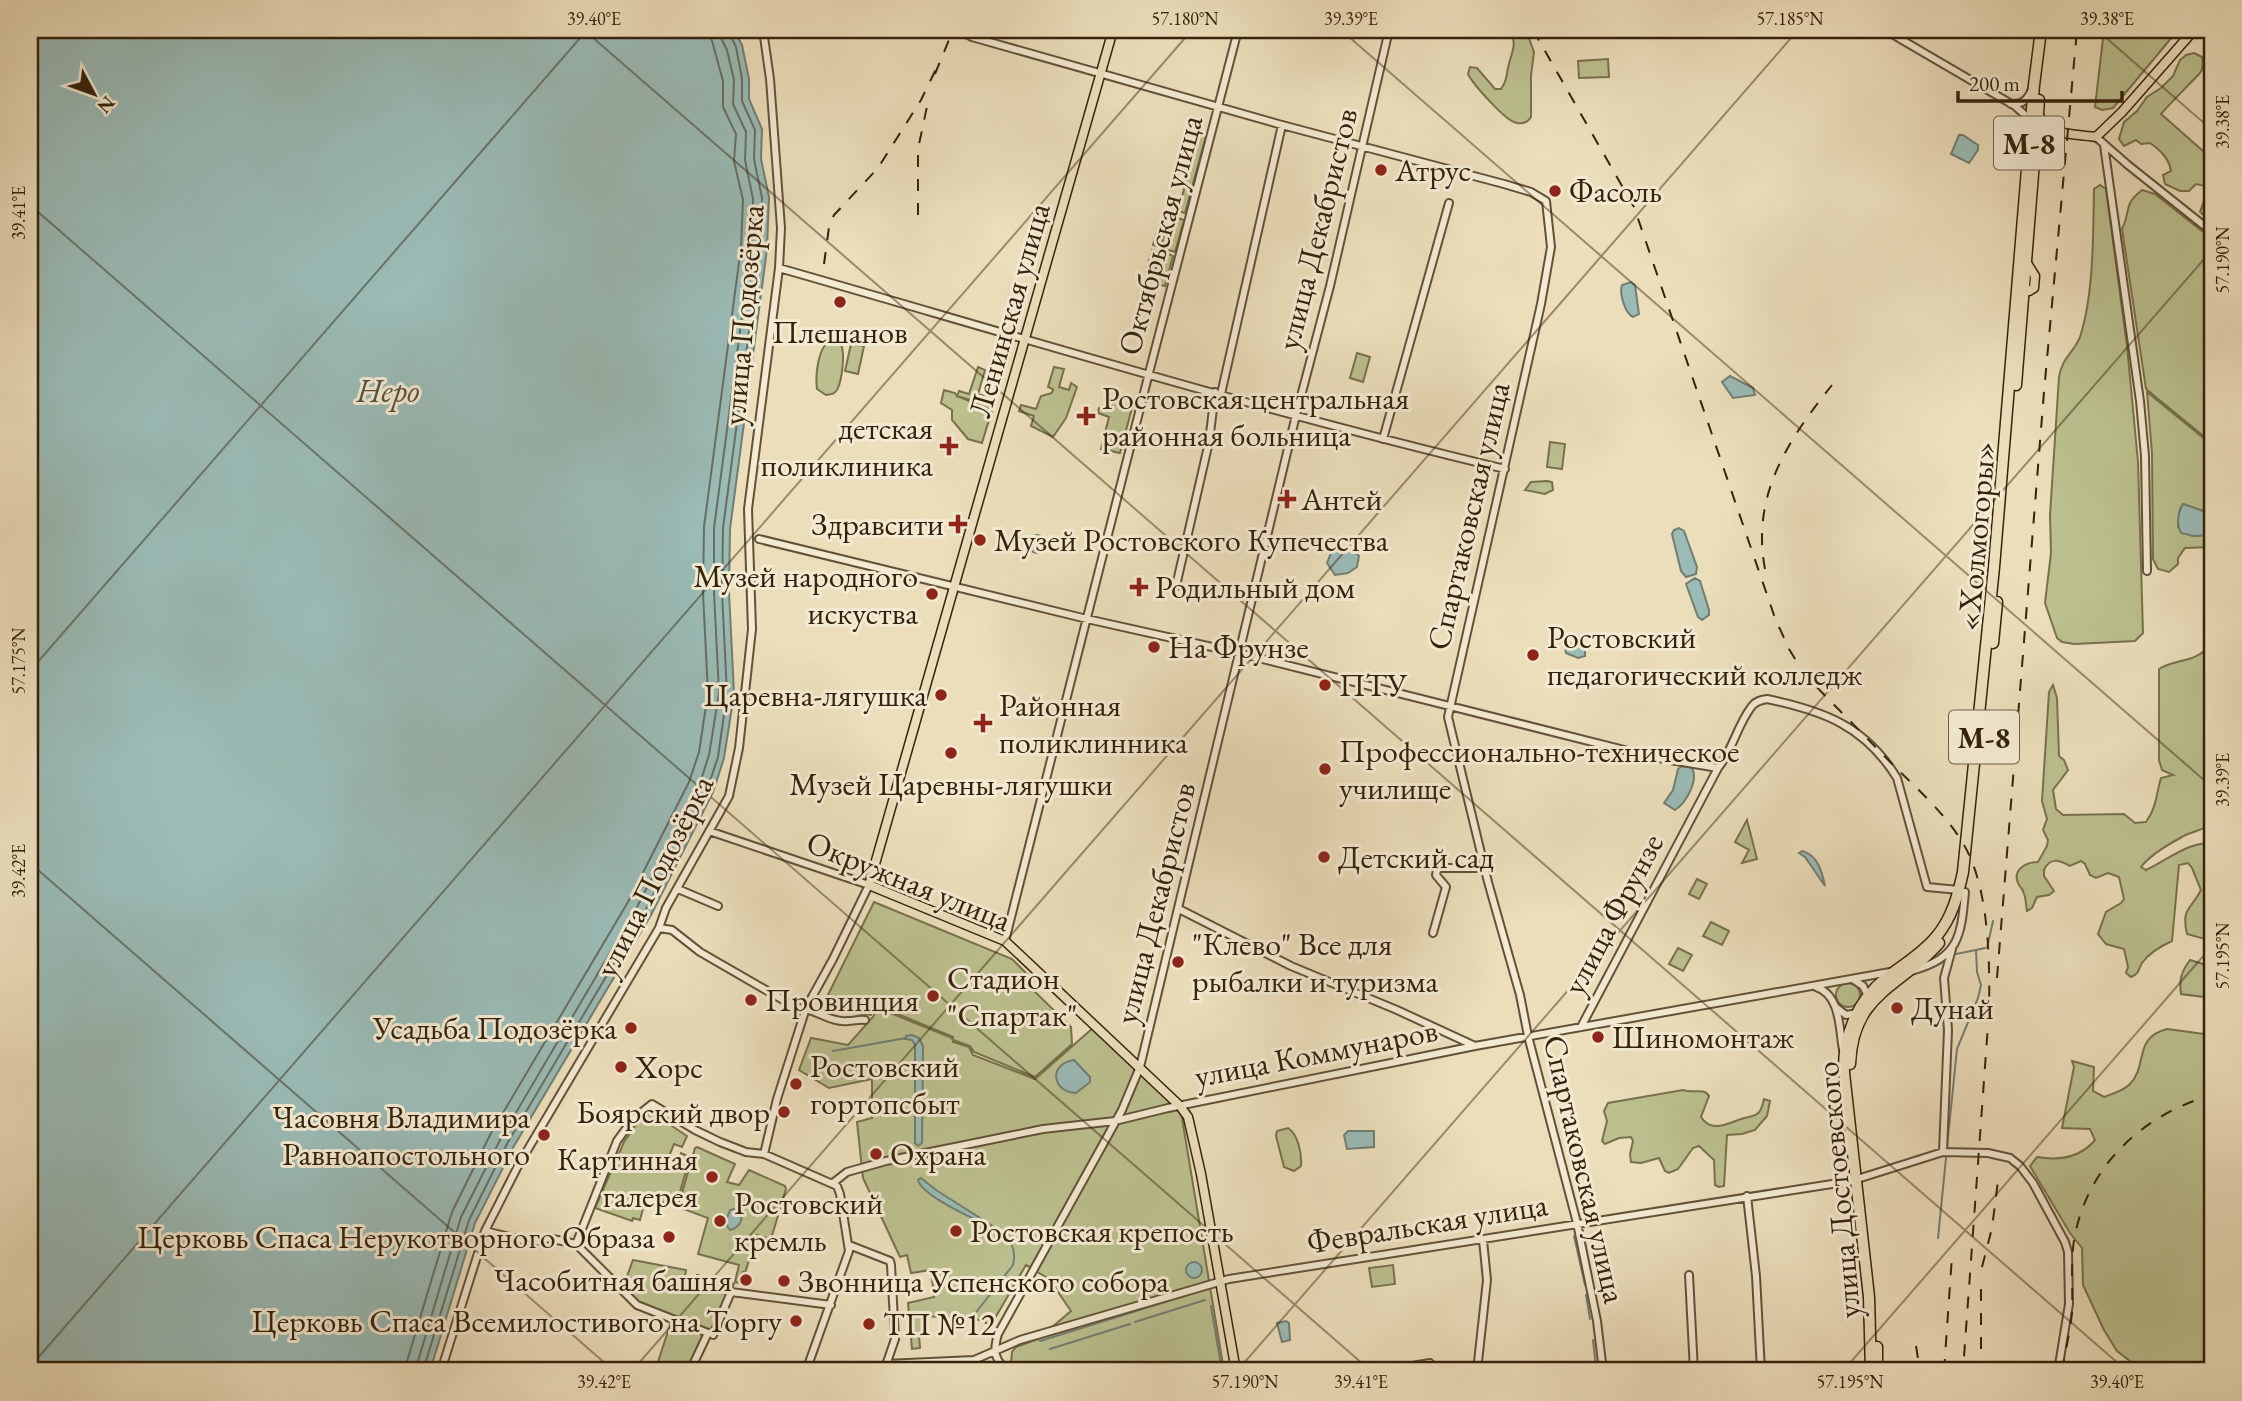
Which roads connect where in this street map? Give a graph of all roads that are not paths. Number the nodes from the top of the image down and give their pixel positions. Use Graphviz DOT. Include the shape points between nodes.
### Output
graph roads {
  1 [pos="763,30"];
  2 [pos="961,30"];
  3 [pos="1112,30"];
  4 [pos="1238,30"];
  5 [pos="1389,30"];
  6 [pos="1885,30"];
  7 [pos="2041,30"];
  8 [pos="2194,30"];
  9 [pos="1101,72"];
  10 [pos="2034,85"];
  11 [pos="2010,104"];
  12 [pos="1220,106"];
  13 [pos="2038,112"];
  14 [pos="1282,125"];
  15 [pos="2054,130"];
  16 [pos="2030,131"];
  17 [pos="2096,136"];
  18 [pos="2104,145"];
  19 [pos="1362,146"];
  20 [pos="2035,151"];
  21 [pos="1449,203"];
  22 [pos="2212,232"];
  23 [pos="779,268"];
  24 [pos="2020,289"];
  25 [pos="1026,339"];
  26 [pos="1148,375"];
  27 [pos="1218,393"];
  28 [pos="1296,415"];
  29 [pos="1383,439"];
  30 [pos="1505,469"];
  31 [pos="759,539"];
  32 [pos="2147,571"];
  33 [pos="954,585"];
  34 [pos="1176,586"];
  35 [pos="1087,620"];
  36 [pos="1239,653"];
  37 [pos="1450,707"];
  38 [pos="1718,768"];
  39 [pos="709,831"];
  40 [pos="1485,868"];
  41 [pos="869,885"];
  42 [pos="678,889"];
  43 [pos="1962,891"];
  44 [pos="718,906"];
  45 [pos="1179,908"];
  46 [pos="659,928"];
  47 [pos="1433,933"];
  48 [pos="1005,941"];
  49 [pos="1952,949"];
  50 [pos="1931,966"];
  51 [pos="1901,972"];
  52 [pos="1944,978"];
  53 [pos="1851,980"];
  54 [pos="1841,981"];
  55 [pos="1814,987"];
  56 [pos="1869,996"];
  57 [pos="1834,1004"];
  58 [pos="1868,1007"];
  59 [pos="806,1008"];
  60 [pos="1857,1013"];
  61 [pos="866,1020"];
  62 [pos="1581,1027"];
  63 [pos="1528,1036"];
  64 [pos="1475,1046"];
  65 [pos="1844,1056"];
  66 [pos="1140,1067"];
  67 [pos="1180,1105"];
  68 [pos="1115,1121"];
  69 [pos="1943,1152"];
  70 [pos="764,1154"];
  71 [pos="1859,1177"];
  72 [pos="833,1183"];
  73 [pos="1747,1196"];
  74 [pos="1577,1223"];
  75 [pos="485,1231"];
  76 [pos="1483,1240"];
  77 [pos="576,1244"];
  78 [pos="849,1245"];
  79 [pos="1689,1275"];
  80 [pos="1222,1281"];
  81 [pos="831,1305"];
  82 [pos="713,1335"];
  83 [pos="995,1351"];
  84 [pos="1430,1363"];
  85 [pos="885,1368"];
  86 [pos="441,1371"];
  87 [pos="690,1371"];
  88 [pos="806,1371"];
  89 [pos="1010,1371"];
  90 [pos="1236,1371"];
  91 [pos="1382,1371"];
  92 [pos="1478,1371"];
  93 [pos="1603,1371"];
  94 [pos="1693,1371"];
  95 [pos="1761,1371"];
  96 [pos="1871,1371"];
  97 [pos="1877,1371"];
  98 [pos="2058,1371"];
  1 -- 23 [label="street, улица Подозёрка" via="781,228"];
  2 -- 9 [label="street" via="972,37"];
  3 -- 9 [label="main road, Ленинская улица"];
  4 -- 12 [label="street, Октябрьская улица"];
  5 -- 19 [label="street, улица Декабристов"];
  6 -- 11 [label="street"];
  7 -- 10 [label="highway, «Холмогоры» / М-8"];
  7 -- 13 [label="highway, «Холмогоры» / М-8"];
  8 -- 17 [label="main road"];
  9 -- 12 [label="street"];
  9 -- 25 [label="main road, Ленинская улица"];
  10 -- 11 [label="street" via="2026,100"];
  10 -- 16 [label="highway, «Холмогоры» / М-8"];
  11 -- 16 [label="street" via="2024,114"];
  12 -- 14 [label="street"];
  12 -- 26 [label="street, Октябрьская улица"];
  13 -- 15 [label="main road" via="2042,122"];
  13 -- 20 [label="highway, «Холмогоры» / М-8"];
  14 -- 19 [label="street"];
  14 -- 27 [label="street"];
  15 -- 17 [label="main road"];
  15 -- 20 [label="main road" via="2043,134"];
  16 -- 24 [label="highway, «Холмогоры» / М-8"];
  17 -- 18 [label="street"];
  18 -- 22 [label="street"];
  18 -- 32 [label="street" via="2140,401"];
  19 -- 28 [label="street, улица Декабристов"];
  19 -- 30 [label="street, Спартаковская улица" via="1531,192 1546,201 1551,247"];
  20 -- 24 [label="highway, «Холмогоры» / М-8" via="2027,263"];
  21 -- 29 [label="street"];
  23 -- 25 [label="street"];
  23 -- 39 [label="street, улица Подозёрка" via="748,509 752,629 739,748 729,796"];
  24 -- 43 [label="highway, «Холмогоры» / М-8" via="1995,625 1975,823"];
  25 -- 26 [label="street"];
  25 -- 33 [label="main road, Ленинская улица"];
  26 -- 27 [label="street"];
  26 -- 35 [label="street, Октябрьская улица"];
  27 -- 28 [label="street"];
  27 -- 34 [label="street"];
  28 -- 29 [label="street"];
  28 -- 36 [label="street, улица Декабристов"];
  29 -- 30 [label="street"];
  30 -- 37 [label="street, Спартаковская улица"];
  31 -- 33 [label="street"];
  33 -- 35 [label="street"];
  33 -- 41 [label="main road, Ленинская улица"];
  35 -- 36 [label="street"];
  35 -- 48 [label="street, Октябрьская улица"];
  36 -- 37 [label="street"];
  36 -- 45 [label="street, улица Декабристов"];
  37 -- 38 [label="street" via="1652,757"];
  37 -- 40 [label="street, Спартаковская улица" via="1448,717"];
  38 -- 43 [label="street, улица Фрунзе" via="1751,707 1759,701 1806,707 1847,726 1898,778 1927,887"];
  38 -- 62 [label="street, улица Фрунзе"];
  39 -- 41 [label="street, Окружная улица"];
  39 -- 42 [label="street, улица Подозёрка"];
  40 -- 47 [label="street" via="1437,870 1446,887"];
  40 -- 63 [label="street, Спартаковская улица"];
  41 -- 48 [label="main road, Окружная улица"];
  41 -- 59 [label="street"];
  42 -- 44 [label="street"];
  42 -- 46 [label="street, улица Подозёрка"];
  43 -- 49 [label="street" via="1962,921"];
  43 -- 51 [label="highway, «Холмогоры» / М-8" via="1957,914 1939,943 1923,960"];
  45 -- 64 [label="street" via="1291,966"];
  45 -- 66 [label="street, улица Декабристов"];
  46 -- 59 [label="street" via="671,930 700,953 785,1002"];
  46 -- 75 [label="street, улица Подозёрка" via="528,1148"];
  48 -- 66 [label="main road, Окружная улица"];
  49 -- 50 [label="street"];
  49 -- 52 [label="street"];
  50 -- 51 [label="street, улица Коммунаров"];
  50 -- 52 [label="street"];
  51 -- 53 [label="street, улица Коммунаров"];
  51 -- 56 [label="highway, «Холмогоры» / М-8" via="1885,978"];
  51 -- 58 [label="highway, «Холмогоры» / М-8"];
  52 -- 69 [label="street" via="1948,1030"];
  53 -- 54 [label="street, улица Коммунаров"];
  53 -- 56 [label="street" via="1861,984"];
  54 -- 55 [label="street, улица Коммунаров"];
  54 -- 57 [label="street" via="1833,987"];
  55 -- 57 [label="street" via="1824,990"];
  55 -- 62 [label="street, улица Коммунаров"];
  56 -- 58 [label="street"];
  56 -- 60 [label="highway, М-8"];
  57 -- 60 [label="street" via="1846,1015"];
  57 -- 65 [label="street"];
  58 -- 60 [label="street"];
  58 -- 71 [label="highway, улица Достоевского / М-8" via="1856,1032 1850,1062"];
  59 -- 61 [label="street" via="823,1016"];
  59 -- 70 [label="street"];
  60 -- 65 [label="highway, улица Достоевского / М-8"];
  62 -- 63 [label="street, улица Коммунаров"];
  63 -- 64 [label="street, улица Коммунаров"];
  63 -- 74 [label="street, Спартаковская улица"];
  64 -- 67 [label="street, улица Коммунаров"];
  65 -- 71 [label="highway, улица Достоевского / М-8"];
  66 -- 67 [label="main road, Окружная улица"];
  66 -- 68 [label="street, улица Декабристов"];
  67 -- 68 [label="street, улица Коммунаров"];
  67 -- 80 [label="main road, Окружная улица" via="1188,1117"];
  68 -- 72 [label="street, улица Коммунаров" via="1043,1129 929,1152 847,1172"];
  68 -- 83 [label="street, улица Декабристов" via="1006,1318"];
  69 -- 71 [label="street, Февральская улица"];
  69 -- 98 [label="street, Февральская улица" via="2010,1158 2033,1183 2065,1242 2069,1304"];
  70 -- 72 [label="street"];
  70 -- 77 [label="street" via="720,1142 653,1104 633,1119 617,1141"];
  71 -- 73 [label="street, Февральская улица"];
  71 -- 96 [label="highway, улица Достоевского / М-8"];
  71 -- 97 [label="highway, улица Достоевского / М-8" via="1876,1296"];
  72 -- 78 [label="street" via="839,1190"];
  73 -- 74 [label="street, Февральская улица"];
  73 -- 95 [label="street"];
  74 -- 76 [label="street, Февральская улица"];
  74 -- 93 [label="street, Спартаковская улица"];
  75 -- 77 [label="street" via="526,1241 548,1238"];
  75 -- 86 [label="street, улица Подозёрка"];
  76 -- 80 [label="street, Февральская улица"];
  76 -- 92 [label="street" via="1487,1280"];
  77 -- 87 [label="street" via="637,1305 708,1333"];
  78 -- 81 [label="street"];
  78 -- 85 [label="street" via="890,1261 895,1339"];
  79 -- 94 [label="street"];
  80 -- 83 [label="street, Февральская улица"];
  80 -- 90 [label="main road, Окружная улица"];
  81 -- 82 [label="street" via="731,1292"];
  81 -- 88 [label="street"];
  83 -- 85 [label="street, Февральская улица" via="966,1362"];
  83 -- 89 [label="street" via="1000,1364"];
  84 -- 91 [label="street"];
}
